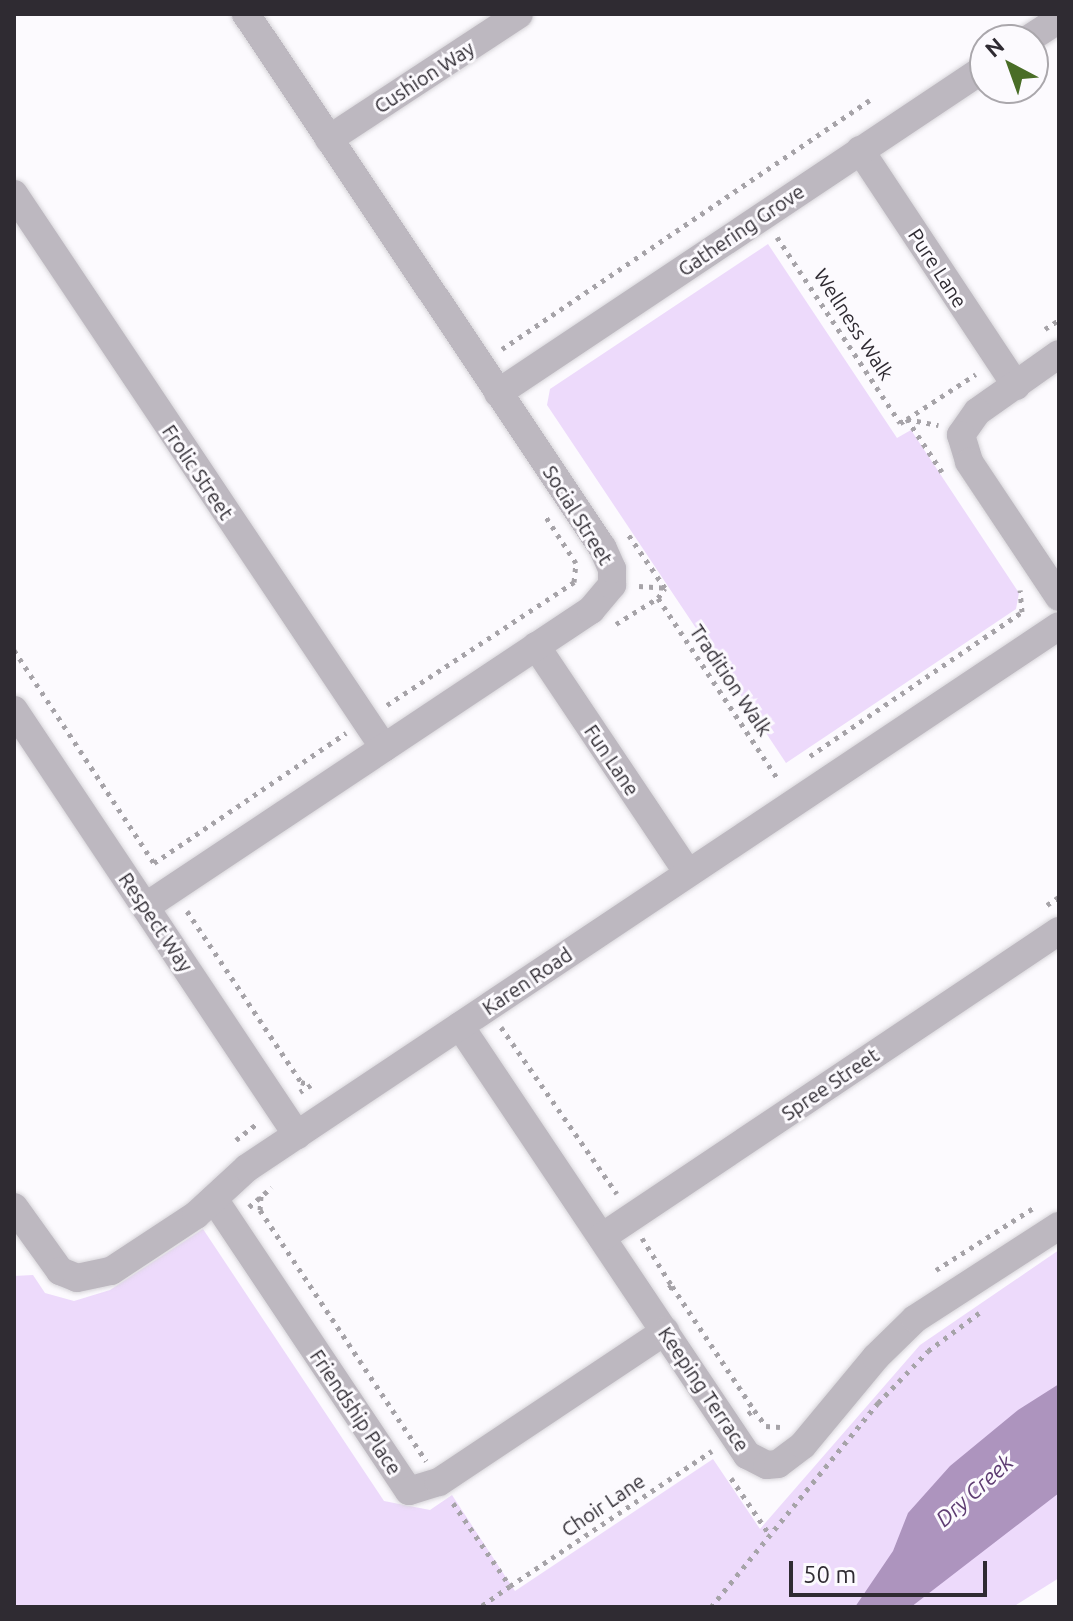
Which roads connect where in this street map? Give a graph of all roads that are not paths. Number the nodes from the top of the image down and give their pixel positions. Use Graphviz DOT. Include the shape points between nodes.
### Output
graph roads {
  1 [pos="246,14"];
  2 [pos="519,14"];
  3 [pos="969,78"];
  4 [pos="329,139"];
  5 [pos="860,150"];
  6 [pos="14,194"];
  7 [pos="1059,354"];
  8 [pos="510,385"];
  9 [pos="1016,386"];
  10 [pos="1059,597"];
  11 [pos="1059,626"];
  12 [pos="536,646"];
  13 [pos="14,710"];
  14 [pos="384,748"];
  15 [pos="688,873"];
  16 [pos="145,907"];
  17 [pos="1059,931"];
  18 [pos="460,1026"];
  19 [pos="287,1141"];
  20 [pos="214,1199"];
  21 [pos="14,1207"];
  22 [pos="1059,1226"];
  23 [pos="602,1237"];
  24 [pos="24,1244"];
  25 [pos="665,1331"];
  1 -- 4 [label="street, Social Street"];
  2 -- 4 [label="street, Cushion Way"];
  3 -- 5 [label="street, Gathering Grove"];
  4 -- 8 [label="street, Social Street"];
  5 -- 8 [label="street, Gathering Grove"];
  5 -- 9 [label="street, Pure Lane"];
  6 -- 14 [label="street, Frolic Street"];
  7 -- 9 [label="street"];
  8 -- 12 [label="street, Social Street" via="612,569 612,585 604,599"];
  9 -- 10 [label="street" via="966,423 962,448"];
  11 -- 15 [label="street, Karen Road"];
  12 -- 14 [label="street, Social Street"];
  12 -- 15 [label="street, Fun Lane"];
  13 -- 16 [label="street, Respect Way"];
  14 -- 16 [label="street, Social Street"];
  15 -- 18 [label="street, Karen Road"];
  16 -- 19 [label="street, Respect Way"];
  17 -- 23 [label="street, Spree Street" via="622,1207"];
  18 -- 19 [label="street, Karen Road"];
  18 -- 23 [label="street, Keeping Terrace"];
  19 -- 20 [label="street, Karen Road" via="239,1174"];
  20 -- 24 [label="street, Karen Road" via="95,1277 77,1278 60,1271"];
  20 -- 25 [label="street, Friendship Place" via="409,1491 439,1482"];
  21 -- 24 [label="street, Karen Road"];
  22 -- 25 [label="street, Keeping Terrace" via="915,1319 803,1445 778,1464 767,1465 747,1455"];
  23 -- 25 [label="street, Keeping Terrace"];
}
